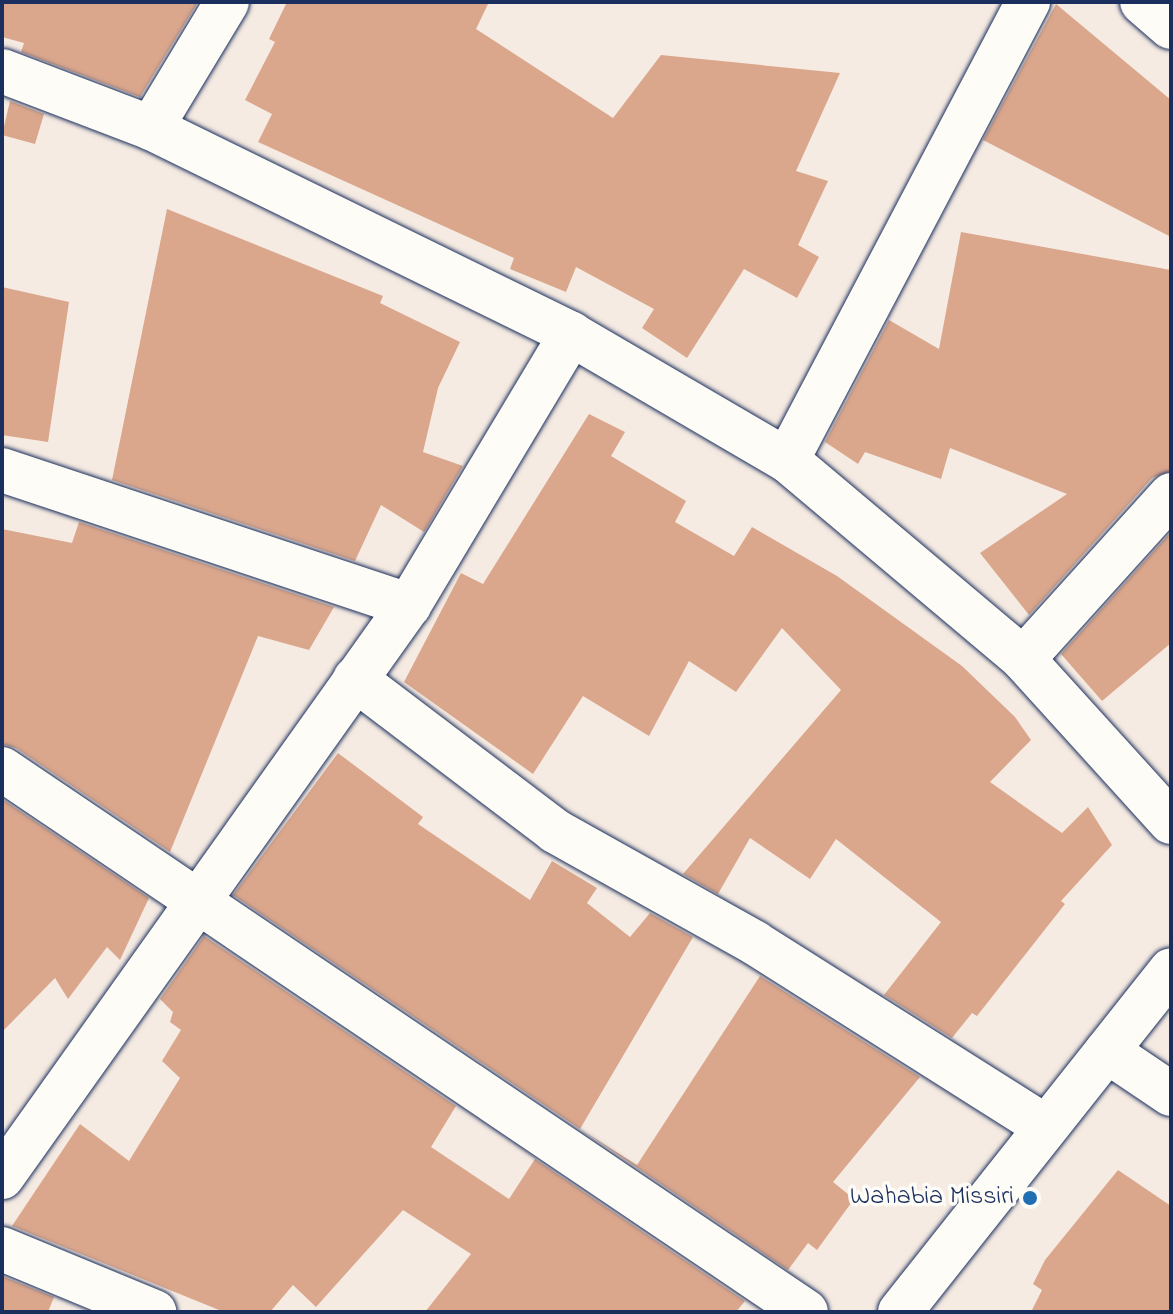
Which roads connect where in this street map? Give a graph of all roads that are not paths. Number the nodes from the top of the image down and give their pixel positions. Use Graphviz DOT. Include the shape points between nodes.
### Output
graph roads {
  1 [pos="227,2"];
  2 [pos="1028,2"];
  3 [pos="1142,2"];
  4 [pos="1171,27"];
  5 [pos="2,71"];
  6 [pos="151,128"];
  7 [pos="571,334"];
  8 [pos="787,460"];
  9 [pos="2,470"];
  10 [pos="1171,495"];
  11 [pos="409,605"];
  12 [pos="1023,659"];
  13 [pos="355,679"];
  14 [pos="2,769"];
  15 [pos="1171,822"];
  16 [pos="196,902"];
  17 [pos="1171,970"];
  18 [pos="1107,1051"];
  19 [pos="1171,1094"];
  20 [pos="1046,1127"];
  21 [pos="2,1177"];
  22 [pos="2,1249"];
  23 [pos="154,1312"];
  24 [pos="806,1312"];
  25 [pos="900,1312"];
  1 -- 6 [label="street"];
  2 -- 8 [label="street"];
  3 -- 4 [label="street"];
  5 -- 6 [label="street"];
  6 -- 7 [label="street"];
  7 -- 8 [label="street"];
  7 -- 11 [label="street"];
  8 -- 12 [label="street"];
  9 -- 11 [label="street"];
  10 -- 12 [label="street"];
  11 -- 13 [label="street"];
  12 -- 15 [label="street"];
  13 -- 16 [label="street"];
  13 -- 20 [label="street" via="555,831 755,943"];
  14 -- 16 [label="street"];
  16 -- 21 [label="street"];
  16 -- 24 [label="street"];
  17 -- 18 [label="street"];
  18 -- 19 [label="street"];
  18 -- 20 [label="street"];
  20 -- 25 [label="street"];
  22 -- 23 [label="street"];
}
